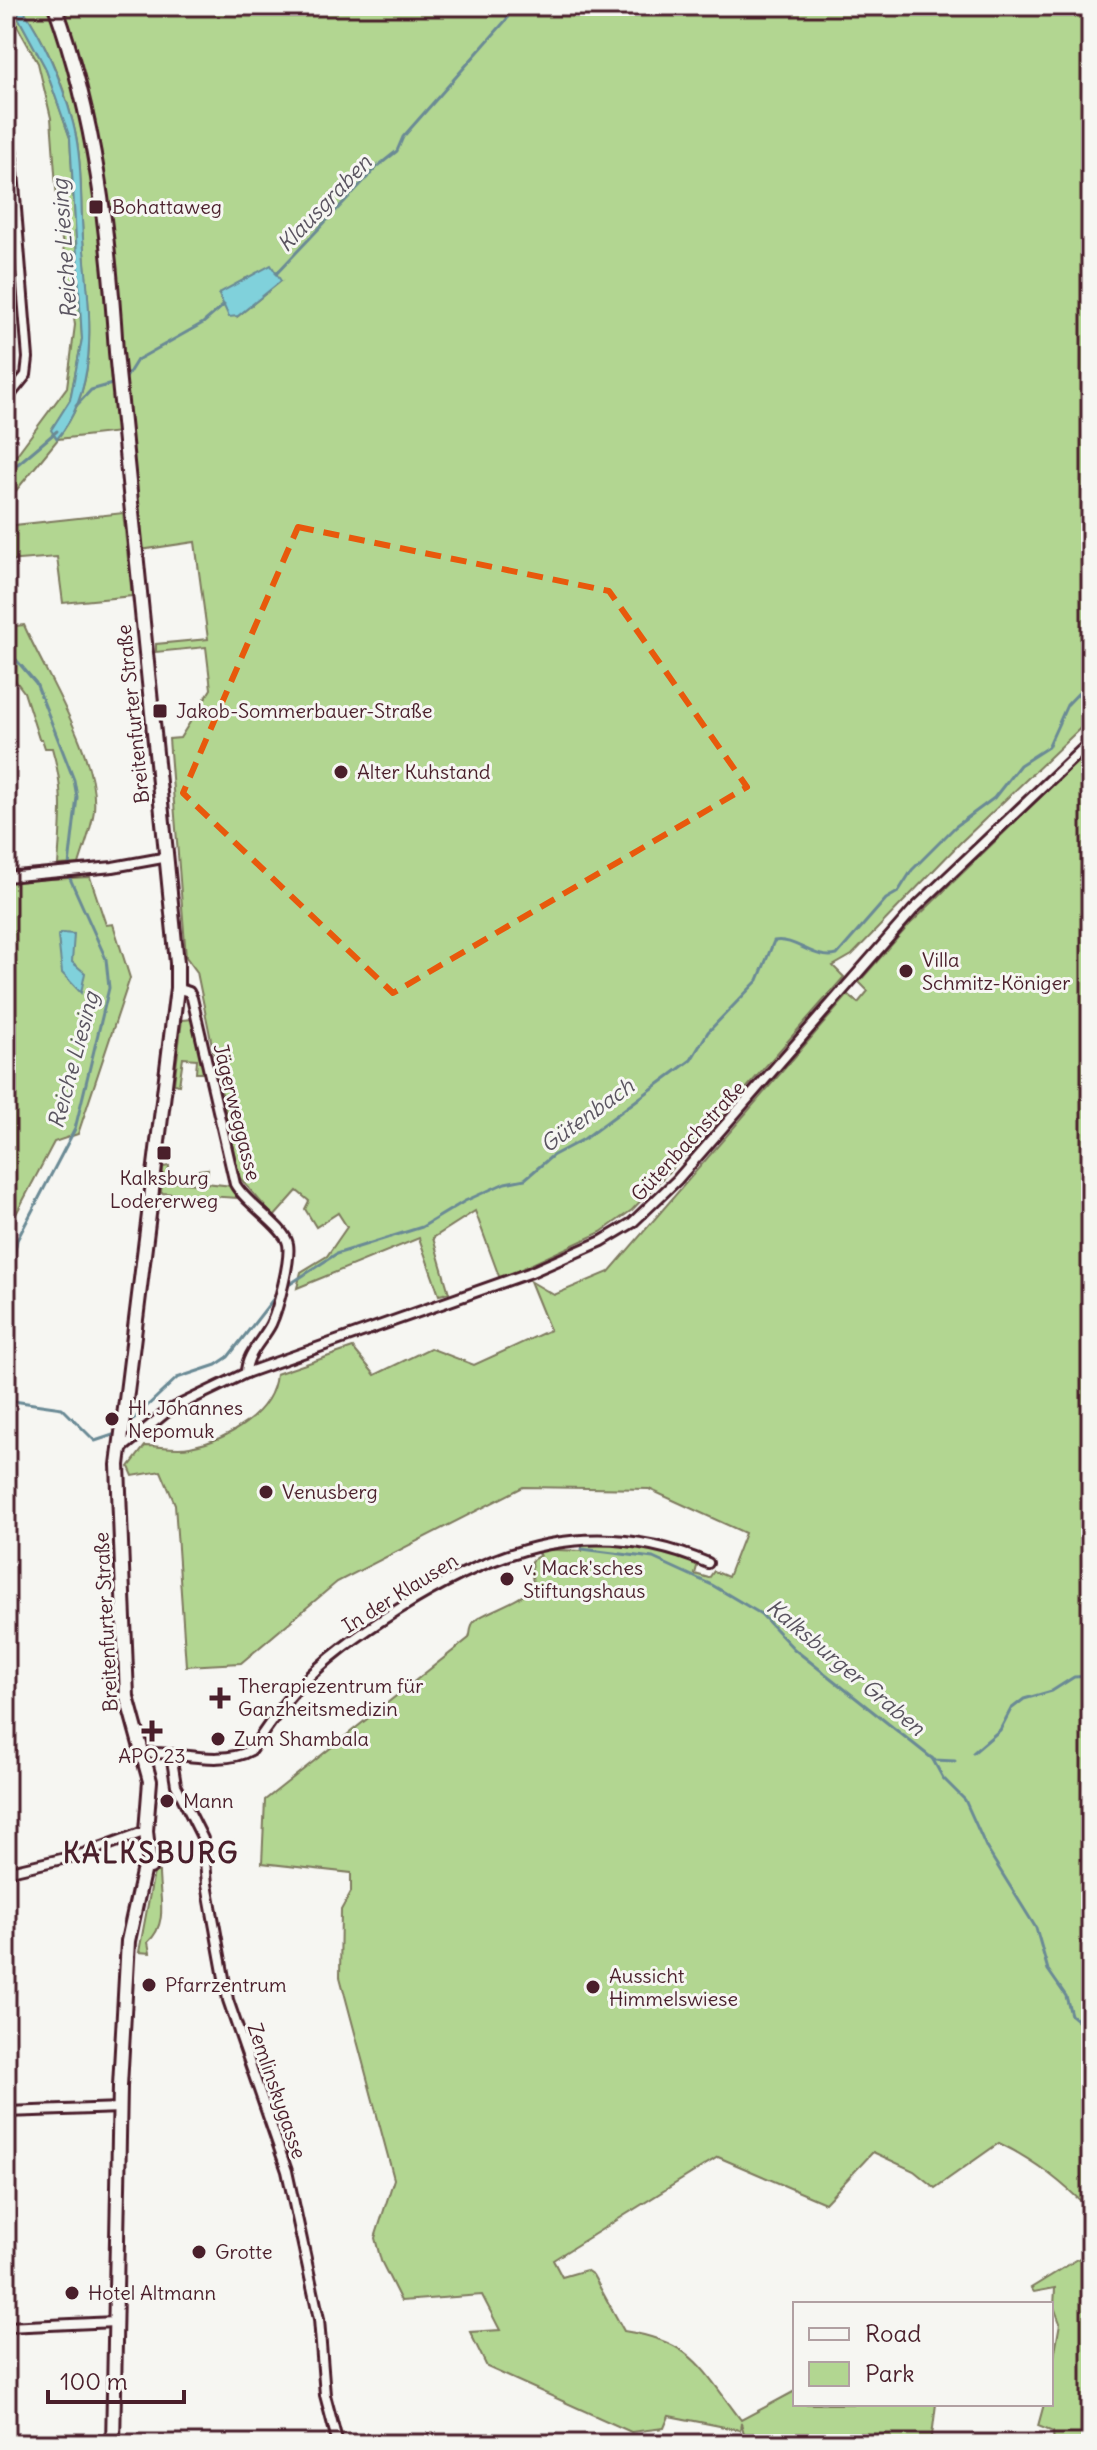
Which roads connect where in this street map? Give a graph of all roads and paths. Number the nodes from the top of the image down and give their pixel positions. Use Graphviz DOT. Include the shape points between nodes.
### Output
graph roads {
  1 [pos="55,6"];
  2 [pos="6,85"];
  3 [pos="6,400"];
  4 [pos="1091,741"];
  5 [pos="168,857"];
  6 [pos="6,877"];
  7 [pos="177,988"];
  8 [pos="246,1373"];
  9 [pos="120,1446"];
  10 [pos="708,1563"];
  11 [pos="142,1753"];
  12 [pos="171,1754"];
  13 [pos="146,1831"];
  14 [pos="6,1872"];
  15 [pos="122,2108"];
  16 [pos="6,2112"];
  17 [pos="115,2322"];
  18 [pos="6,2327"];
  19 [pos="113,2444"];
  20 [pos="338,2444"];
  1 -- 5 [label="main road, Breitenfurter Straße" via="79,79 109,247"];
  2 -- 3 [label="street" via="28,358 26,375"];
  4 -- 8 [label="street, Gütenbachstraße" via="913,910 677,1180 632,1223 529,1273"];
  5 -- 6 [label="street"];
  5 -- 7 [label="main road, Breitenfurter Straße"];
  7 -- 8 [label="street, Jägerweggasse" via="192,998 235,1184 288,1244 278,1303 246,1363"];
  7 -- 9 [label="main road, Breitenfurter Straße"];
  8 -- 9 [label="street, Gütenbachstraße" via="169,1410"];
  9 -- 11 [label="main road, Breitenfurter Straße" via="127,1697"];
  10 -- 12 [label="street, In der Klausen" via="666,1546 615,1541 539,1543 485,1561 447,1579 333,1655 294,1692 251,1750 233,1758"];
  11 -- 12 [label="street, In der Klausen"];
  11 -- 13 [label="main road, Breitenfurter Straße" via="150,1787"];
  12 -- 20 [label="street, Zemlinskygasse" via="176,1785 203,1839 228,2000 287,2171 319,2319 325,2395"];
  13 -- 14 [label="street" via="83,1854"];
  13 -- 15 [label="main road, Breitenfurter Straße" via="146,1870 128,1962"];
  15 -- 16 [label="street"];
  15 -- 17 [label="main road, Breitenfurter Straße"];
  17 -- 18 [label="street"];
  17 -- 19 [label="main road, Breitenfurter Straße"];
}
